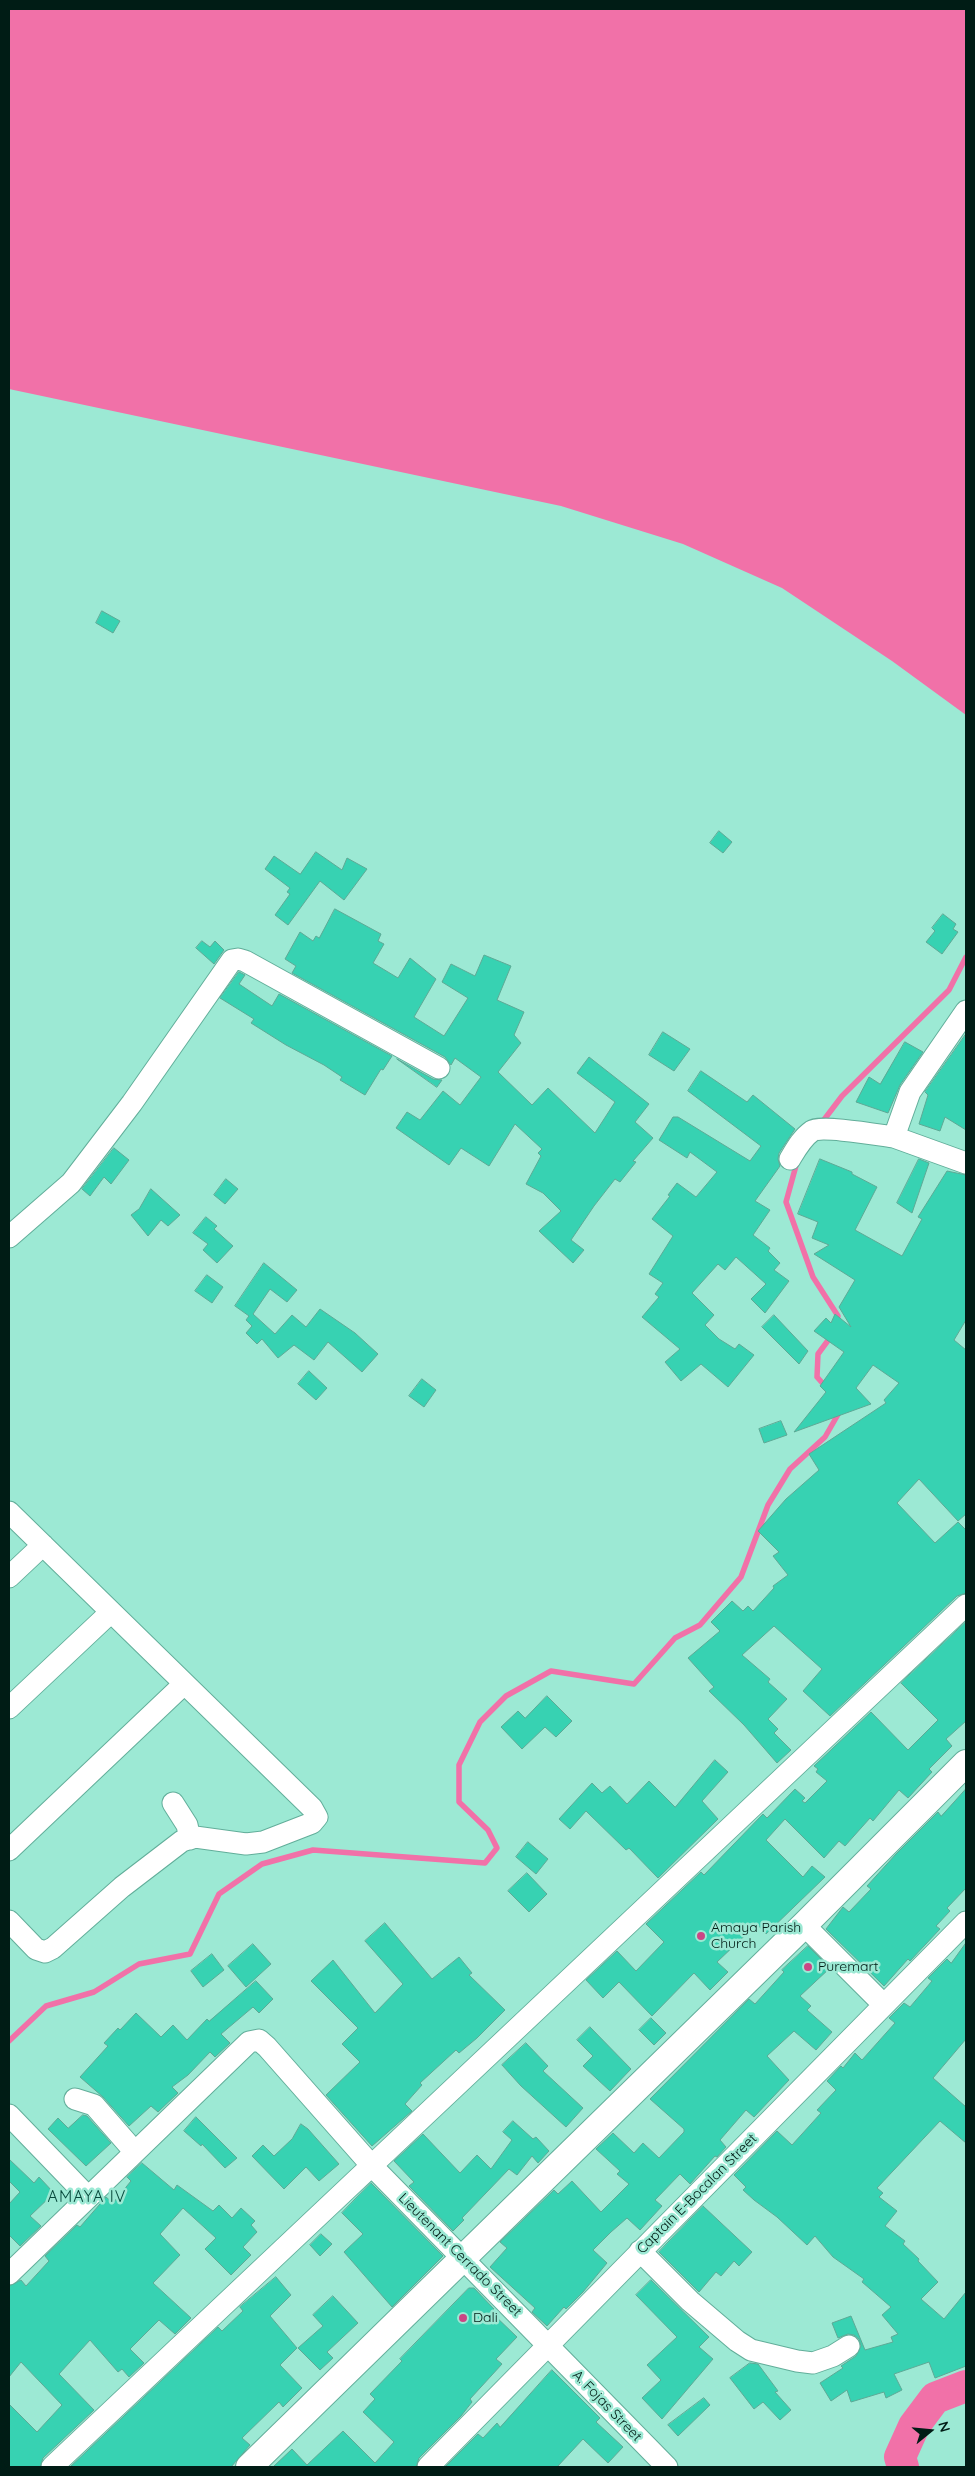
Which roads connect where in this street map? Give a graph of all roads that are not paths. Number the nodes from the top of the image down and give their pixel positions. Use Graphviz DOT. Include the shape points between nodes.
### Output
graph roads {
  1 [pos="966,1011"];
  2 [pos="439,1068"];
  3 [pos="894,1137"];
  4 [pos="790,1159"];
  5 [pos="966,1163"];
  6 [pos="9,1237"];
  7 [pos="9,1512"];
  8 [pos="42,1545"];
  9 [pos="9,1577"];
  10 [pos="966,1605"];
  11 [pos="111,1612"];
  12 [pos="184,1684"];
  13 [pos="9,1708"];
  14 [pos="966,1763"];
  15 [pos="173,1802"];
  16 [pos="190,1839"];
  17 [pos="9,1850"];
  18 [pos="9,1921"];
  19 [pos="966,1922"];
  20 [pos="804,1925"];
  21 [pos="884,2005"];
  22 [pos="75,2100"];
  23 [pos="9,2115"];
  24 [pos="134,2151"];
  25 [pos="372,2166"];
  26 [pos="88,2197"];
  27 [pos="640,2251"];
  28 [pos="463,2258"];
  29 [pos="9,2274"];
  30 [pos="547,2344"];
  31 [pos="850,2346"];
  32 [pos="52,2467"];
  33 [pos="249,2467"];
  34 [pos="428,2467"];
  35 [pos="667,2467"];
  1 -- 3 [label="street" via="910,1092"];
  2 -- 6 [label="street" via="236,959 224,969 132,1103 71,1184"];
  3 -- 4 [label="street" via="820,1129 801,1142"];
  3 -- 5 [label="street"];
  7 -- 8 [label="street"];
  8 -- 9 [label="street"];
  8 -- 11 [label="street"];
  10 -- 25 [label="street"];
  11 -- 12 [label="street"];
  11 -- 13 [label="street"];
  12 -- 16 [label="street" via="312,1808 317,1817 312,1823 263,1842 246,1844"];
  12 -- 17 [label="street"];
  14 -- 20 [label="street"];
  15 -- 16 [label="street" via="187,1825"];
  16 -- 18 [label="street" via="182,1841 122,1887 45,1952 36,1949"];
  19 -- 21 [label="street, Captain E-Bocalan Street"];
  20 -- 21 [label="street"];
  20 -- 28 [label="street"];
  21 -- 27 [label="street, Captain E-Bocalan Street"];
  22 -- 24 [label="street" via="94,2105"];
  23 -- 26 [label="street"];
  24 -- 25 [label="street, Lieutenant Cerrado Street" via="249,2042 258,2040 267,2046"];
  24 -- 26 [label="street"];
  25 -- 28 [label="street, Lieutenant Cerrado Street"];
  25 -- 32 [label="street"];
  26 -- 29 [label="street"];
  27 -- 30 [label="street, Captain E-Bocalan Street"];
  27 -- 31 [label="street" via="690,2301 751,2350 813,2363"];
  28 -- 30 [label="street, Lieutenant Cerrado Street"];
  28 -- 33 [label="street"];
  30 -- 34 [label="street, Captain E-Bocalan Street"];
  30 -- 35 [label="street, A. Fojas Street"];
}
